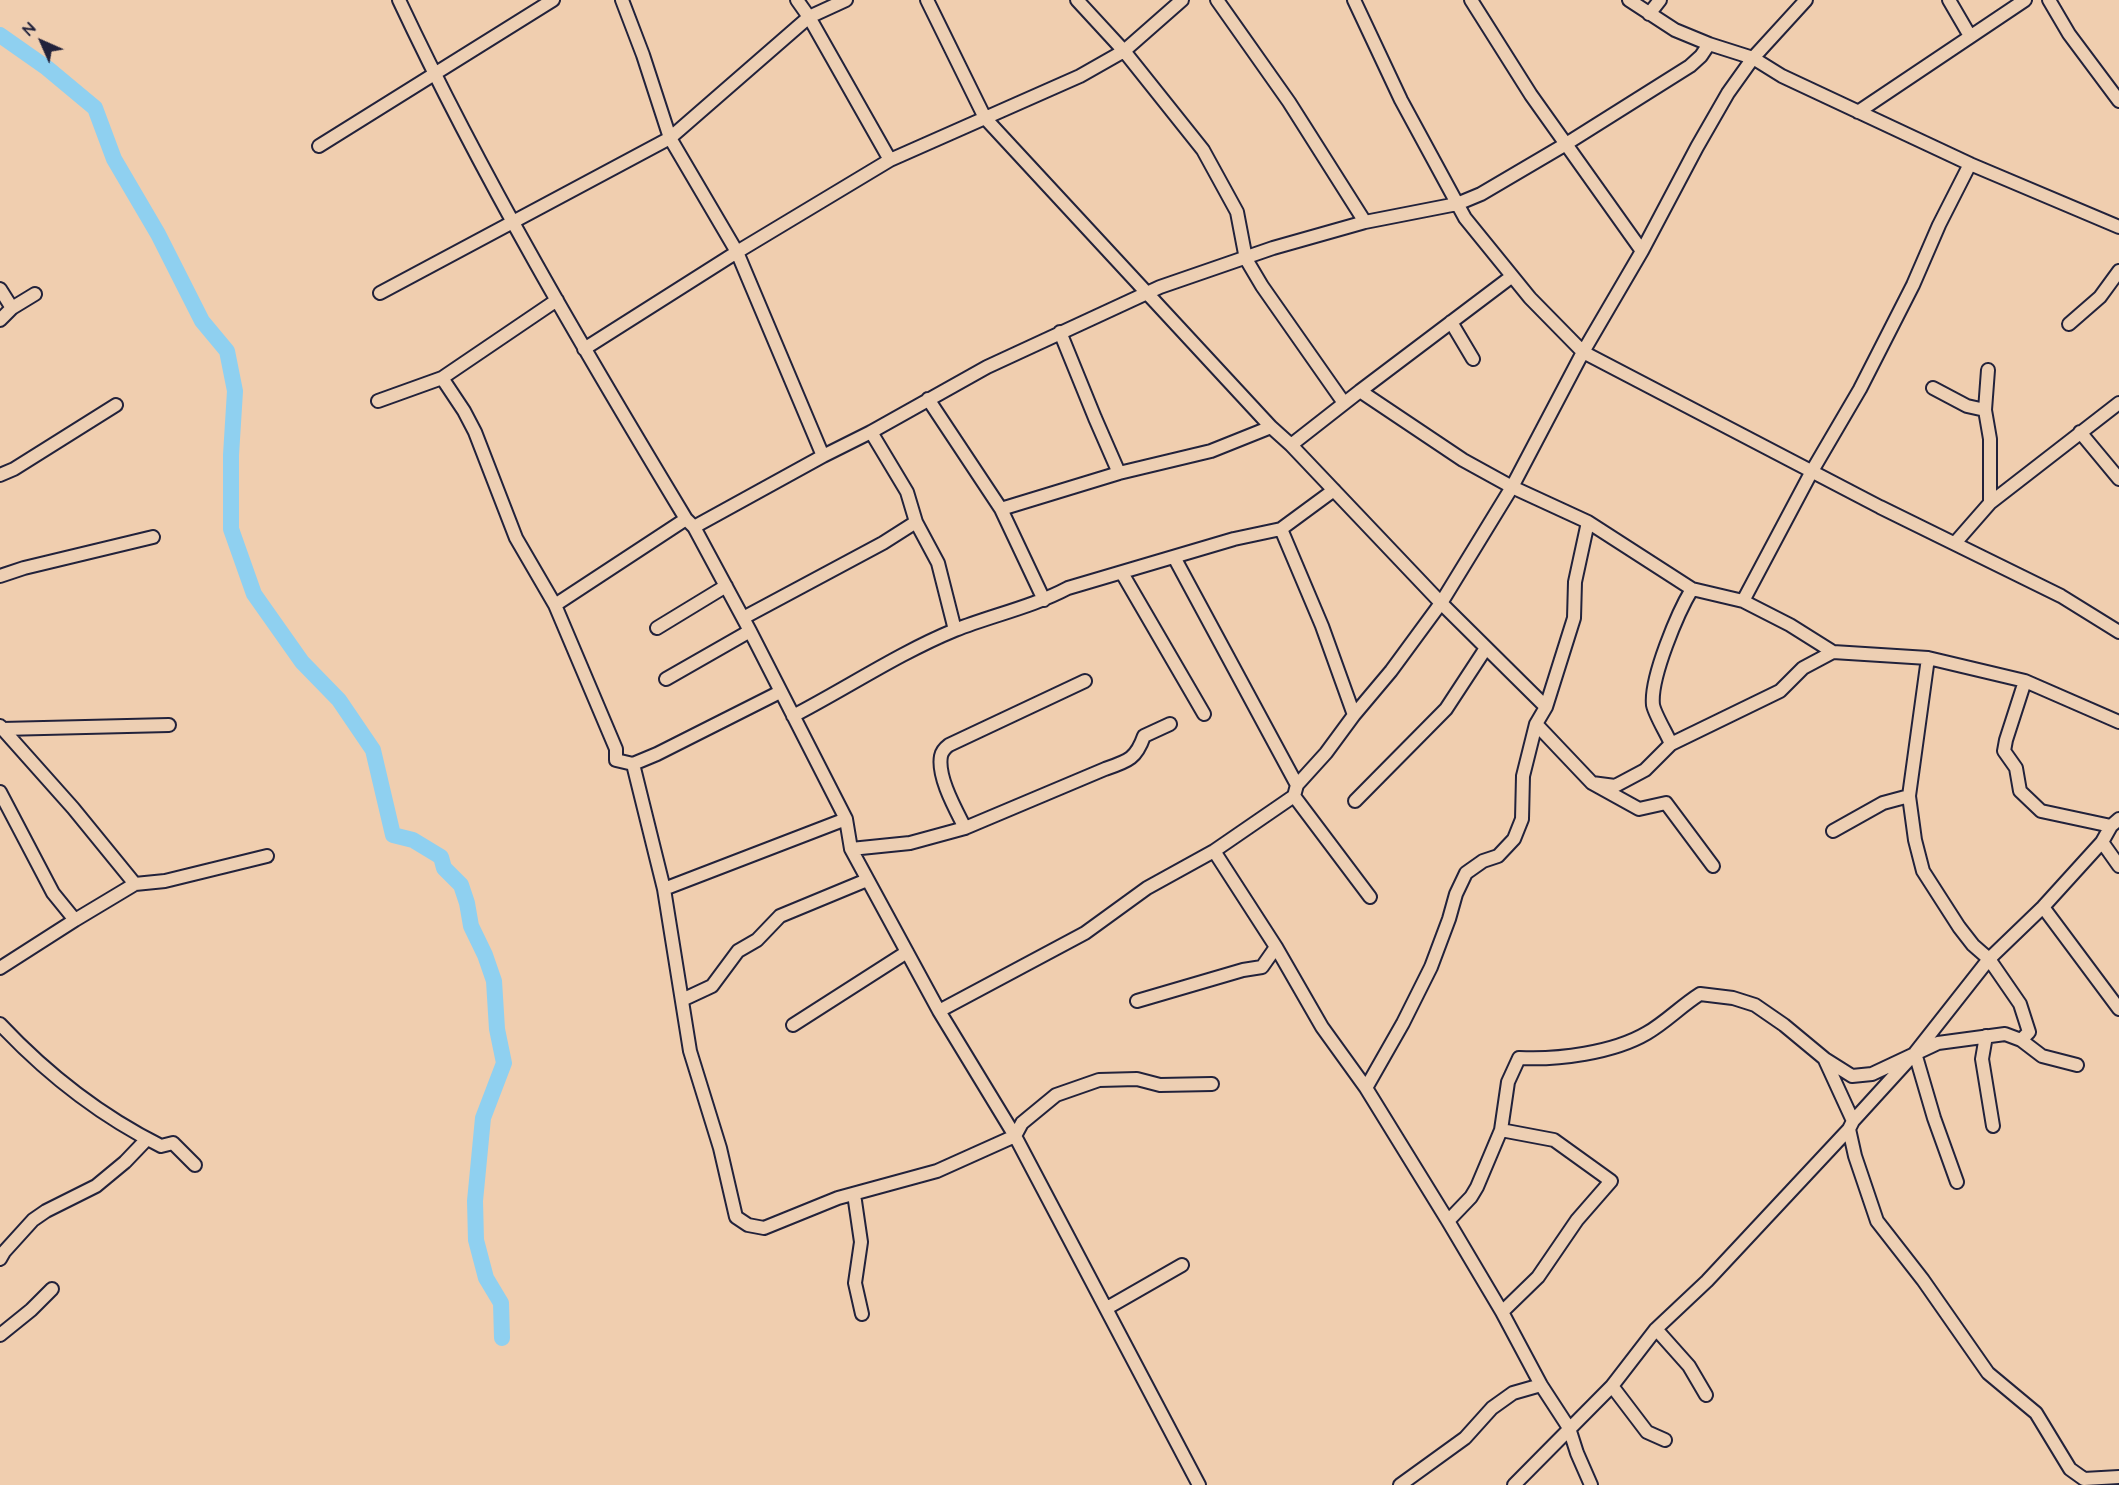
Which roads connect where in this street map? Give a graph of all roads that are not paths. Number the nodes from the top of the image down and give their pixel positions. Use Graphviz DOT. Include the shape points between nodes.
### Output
graph roads {
  1 [pos="399,0"];
  2 [pos="553,0"];
  3 [pos="622,0"];
  4 [pos="797,0"];
  5 [pos="846,0"];
  6 [pos="927,0"];
  7 [pos="1077,0"];
  8 [pos="1182,0"];
  9 [pos="1217,0"];
  10 [pos="1354,0"];
  11 [pos="1471,0"];
  12 [pos="1629,0"];
  13 [pos="1660,0"];
  14 [pos="1949,0"];
  15 [pos="2025,0"];
  16 [pos="2049,0"];
  17 [pos="1803,1"];
  18 [pos="1649,14"];
  19 [pos="809,17"];
  20 [pos="1970,36"];
  21 [pos="1709,44"];
  22 [pos="1124,51"];
  23 [pos="1753,58"];
  24 [pos="435,76"];
  25 [pos="2119,101"];
  26 [pos="1858,112"];
  27 [pos="985,118"];
  28 [pos="670,138"];
  29 [pos="1566,144"];
  30 [pos="319,146"];
  31 [pos="890,160"];
  32 [pos="1970,164"];
  33 [pos="1457,204"];
  34 [pos="512,222"];
  35 [pos="1365,222"];
  36 [pos="2119,227"];
  37 [pos="1642,251"];
  38 [pos="737,252"];
  39 [pos="1246,259"];
  40 [pos="2119,271"];
  41 [pos="1511,277"];
  42 [pos="0,289"];
  43 [pos="380,293"];
  44 [pos="1146,293"];
  45 [pos="35,294"];
  46 [pos="557,300"];
  47 [pos="12,308"];
  48 [pos="0,320"];
  49 [pos="1452,322"];
  50 [pos="2070,324"];
  51 [pos="1060,332"];
  52 [pos="584,349"];
  53 [pos="1583,352"];
  54 [pos="1473,358"];
  55 [pos="1988,370"];
  56 [pos="442,378"];
  57 [pos="1933,388"];
  58 [pos="1360,392"];
  59 [pos="928,399"];
  60 [pos="378,401"];
  61 [pos="2119,403"];
  62 [pos="1344,404"];
  63 [pos="116,405"];
  64 [pos="1985,410"];
  65 [pos="1271,427"];
  66 [pos="871,432"];
  67 [pos="2080,432"];
  68 [pos="1291,445"];
  69 [pos="823,456"];
  70 [pos="1812,471"];
  71 [pos="1119,473"];
  72 [pos="0,475"];
  73 [pos="2119,479"];
  74 [pos="1512,487"];
  75 [pos="1334,490"];
  76 [pos="1990,503"];
  77 [pos="1001,509"];
  78 [pos="916,522"];
  79 [pos="1588,522"];
  80 [pos="690,523"];
  81 [pos="1281,529"];
  82 [pos="153,537"];
  83 [pos="1955,543"];
  84 [pos="1174,557"];
  85 [pos="1122,573"];
  86 [pos="0,576"];
  87 [pos="726,586"];
  88 [pos="1692,589"];
  89 [pos="1044,600"];
  90 [pos="1743,601"];
  91 [pos="1441,603"];
  92 [pos="555,605"];
  93 [pos="743,618"];
  94 [pos="657,628"];
  95 [pos="955,630"];
  96 [pos="750,632"];
  97 [pos="2119,632"];
  98 [pos="1486,648"];
  99 [pos="1833,652"];
  100 [pos="1928,658"];
  101 [pos="666,679"];
  102 [pos="1085,681"];
  103 [pos="2025,681"];
  104 [pos="780,692"];
  105 [pos="1546,707"];
  106 [pos="1204,714"];
  107 [pos="1354,715"];
  108 [pos="793,716"];
  109 [pos="2119,722"];
  110 [pos="1170,724"];
  111 [pos="1536,724"];
  112 [pos="169,725"];
  113 [pos="1,728"];
  114 [pos="1671,744"];
  115 [pos="633,764"];
  116 [pos="1592,783"];
  117 [pos="1295,791"];
  118 [pos="0,792"];
  119 [pos="1909,796"];
  120 [pos="1355,801"];
  121 [pos="846,819"];
  122 [pos="2115,822"];
  123 [pos="964,828"];
  124 [pos="1833,831"];
  125 [pos="2102,842"];
  126 [pos="851,849"];
  127 [pos="1214,850"];
  128 [pos="267,856"];
  129 [pos="1713,866"];
  130 [pos="2119,866"];
  131 [pos="867,880"];
  132 [pos="135,884"];
  133 [pos="664,890"];
  134 [pos="1370,897"];
  135 [pos="2043,907"];
  136 [pos="75,920"];
  137 [pos="1276,947"];
  138 [pos="907,952"];
  139 [pos="1989,959"];
  140 [pos="0,968"];
  141 [pos="682,1000"];
  142 [pos="1137,1001"];
  143 [pos="2119,1009"];
  144 [pos="939,1011"];
  145 [pos="0,1024"];
  146 [pos="793,1024"];
  147 [pos="1986,1036"];
  148 [pos="2021,1040"];
  149 [pos="1915,1053"];
  150 [pos="1825,1059"];
  151 [pos="2077,1065"];
  152 [pos="1212,1083"];
  153 [pos="1366,1088"];
  154 [pos="1851,1125"];
  155 [pos="1993,1126"];
  156 [pos="1500,1130"];
  157 [pos="1015,1136"];
  158 [pos="147,1139"];
  159 [pos="195,1165"];
  160 [pos="1957,1182"];
  161 [pos="854,1194"];
  162 [pos="1448,1221"];
  163 [pos="0,1259"];
  164 [pos="1182,1265"];
  165 [pos="52,1289"];
  166 [pos="1107,1308"];
  167 [pos="1502,1312"];
  168 [pos="862,1314"];
  169 [pos="1656,1329"];
  170 [pos="0,1335"];
  171 [pos="1541,1385"];
  172 [pos="1612,1386"];
  173 [pos="1706,1395"];
  174 [pos="1569,1428"];
  175 [pos="1665,1440"];
  176 [pos="2119,1477"];
  177 [pos="1199,1485"];
  178 [pos="1400,1485"];
  179 [pos="1514,1485"];
  180 [pos="1592,1485"];
  1 -- 24 [label="street"];
  2 -- 24 [label="street"];
  3 -- 28 [label="street"];
  4 -- 19 [label="street"];
  5 -- 19 [label="street"];
  6 -- 27 [label="street"];
  7 -- 22 [label="street"];
  8 -- 22 [label="street"];
  9 -- 35 [label="street" via="1289,102"];
  10 -- 33 [label="street" via="1401,100"];
  11 -- 29 [label="street"];
  12 -- 18 [label="street"];
  13 -- 18 [label="street"];
  14 -- 20 [label="street"];
  15 -- 20 [label="street"];
  16 -- 25 [label="street"];
  17 -- 23 [label="street"];
  18 -- 21 [label="street"];
  19 -- 28 [label="street"];
  19 -- 31 [label="street"];
  20 -- 26 [label="street"];
  21 -- 23 [label="street"];
  21 -- 29 [label="street" via="1690,66"];
  22 -- 27 [label="street" via="1080,76"];
  22 -- 39 [label="street" via="1203,150 1237,212"];
  23 -- 26 [label="street"];
  23 -- 37 [label="street" via="1702,138"];
  24 -- 30 [label="street"];
  24 -- 34 [label="street"];
  26 -- 32 [label="street"];
  27 -- 31 [label="street"];
  27 -- 44 [label="street"];
  28 -- 34 [label="street"];
  28 -- 38 [label="street"];
  29 -- 33 [label="street"];
  29 -- 37 [label="street"];
  31 -- 38 [label="street"];
  32 -- 36 [label="street"];
  32 -- 70 [label="street" via="1866,379"];
  33 -- 35 [label="street"];
  33 -- 41 [label="street"];
  34 -- 43 [label="street"];
  34 -- 46 [label="street"];
  35 -- 39 [label="street"];
  37 -- 53 [label="street"];
  38 -- 52 [label="street"];
  38 -- 69 [label="street"];
  39 -- 44 [label="street"];
  39 -- 62 [label="street"];
  40 -- 50 [label="street" via="2100,297"];
  41 -- 49 [label="street"];
  41 -- 53 [label="street"];
  42 -- 47 [label="street"];
  44 -- 51 [label="street"];
  44 -- 65 [label="street"];
  45 -- 47 [label="street"];
  46 -- 52 [label="street"];
  46 -- 56 [label="street"];
  47 -- 48 [label="street"];
  49 -- 54 [label="street"];
  49 -- 58 [label="street"];
  51 -- 59 [label="street"];
  51 -- 71 [label="street"];
  52 -- 80 [label="street"];
  53 -- 70 [label="street"];
  53 -- 74 [label="street"];
  55 -- 64 [label="street"];
  56 -- 60 [label="street"];
  56 -- 92 [label="street" via="475,432 516,538"];
  57 -- 64 [label="street"];
  58 -- 62 [label="street"];
  58 -- 74 [label="street" via="1463,460"];
  59 -- 66 [label="street"];
  59 -- 77 [label="street"];
  61 -- 67 [label="street"];
  62 -- 68 [label="street"];
  63 -- 72 [label="street"];
  64 -- 76 [label="street" via="1990,439"];
  65 -- 68 [label="street"];
  65 -- 71 [label="street" via="1211,451"];
  66 -- 69 [label="street"];
  66 -- 78 [label="street" via="907,492"];
  67 -- 73 [label="street"];
  67 -- 76 [label="street"];
  68 -- 75 [label="street"];
  69 -- 80 [label="street"];
  70 -- 83 [label="street"];
  70 -- 90 [label="street"];
  71 -- 77 [label="street"];
  74 -- 79 [label="street"];
  74 -- 91 [label="street"];
  75 -- 81 [label="street"];
  75 -- 91 [label="street"];
  76 -- 83 [label="street"];
  77 -- 89 [label="street"];
  78 -- 93 [label="street"];
  78 -- 95 [label="street" via="938,563"];
  79 -- 88 [label="street"];
  79 -- 105 [label="street" via="1575,582 1574,618"];
  80 -- 87 [label="street"];
  80 -- 92 [label="street"];
  81 -- 84 [label="street"];
  81 -- 107 [label="street"];
  82 -- 86 [label="street"];
  83 -- 97 [label="street" via="2061,596"];
  84 -- 85 [label="street"];
  84 -- 117 [label="street"];
  85 -- 89 [label="street" via="1068,588"];
  85 -- 106 [label="street"];
  87 -- 93 [label="street"];
  87 -- 94 [label="street"];
  88 -- 90 [label="street"];
  88 -- 114 [label="street" via="1668,642 1655,690 1653,706"];
  89 -- 95 [label="street"];
  90 -- 99 [label="street"];
  91 -- 98 [label="street"];
  91 -- 107 [label="street"];
  92 -- 115 [label="street" via="616,750 616,760"];
  93 -- 96 [label="street"];
  95 -- 108 [label="street"];
  96 -- 101 [label="street"];
  96 -- 104 [label="street"];
  98 -- 105 [label="street"];
  98 -- 120 [label="street" via="1446,709"];
  99 -- 100 [label="street"];
  99 -- 114 [label="street" via="1803,668 1780,691"];
  100 -- 103 [label="street"];
  100 -- 119 [label="street"];
  102 -- 123 [label="street" via="949,745 942,752 945,782"];
  103 -- 109 [label="street"];
  103 -- 122 [label="street" via="2004,751 2016,768 2020,791 2041,811"];
  104 -- 108 [label="street"];
  104 -- 115 [label="street"];
  105 -- 111 [label="street"];
  107 -- 117 [label="street"];
  108 -- 121 [label="street"];
  110 -- 123 [label="street" via="1144,736 1139,750 1128,761"];
  111 -- 116 [label="street"];
  111 -- 153 [label="street" via="1523,776 1522,819 1514,839 1498,856 1466,873 1431,967"];
  112 -- 113 [label="street"];
  113 -- 132 [label="street"];
  114 -- 116 [label="street" via="1645,770 1615,786"];
  115 -- 133 [label="street"];
  116 -- 129 [label="street" via="1639,809 1666,803"];
  117 -- 127 [label="street"];
  117 -- 134 [label="street"];
  118 -- 136 [label="street" via="53,892"];
  119 -- 124 [label="street" via="1883,803"];
  119 -- 139 [label="street" via="1923,871 1959,927"];
  121 -- 126 [label="street"];
  121 -- 133 [label="street"];
  122 -- 125 [label="street"];
  123 -- 126 [label="street" via="910,843"];
  125 -- 130 [label="street"];
  125 -- 135 [label="street"];
  126 -- 131 [label="street"];
  127 -- 137 [label="street"];
  127 -- 144 [label="street" via="1147,888 1085,933"];
  128 -- 132 [label="street" via="165,881"];
  131 -- 138 [label="street"];
  131 -- 141 [label="street" via="780,916 758,940 738,951 712,986"];
  132 -- 136 [label="street"];
  133 -- 141 [label="street"];
  135 -- 139 [label="street"];
  135 -- 143 [label="street"];
  136 -- 140 [label="street"];
  137 -- 142 [label="street" via="1262,967"];
  137 -- 153 [label="street" via="1322,1027"];
  138 -- 144 [label="street"];
  138 -- 146 [label="street"];
  139 -- 148 [label="street" via="2020,1004 2029,1032"];
  139 -- 149 [label="street"];
  141 -- 161 [label="street" via="690,1051 720,1148 736,1217 748,1225 764,1228"];
  144 -- 157 [label="street"];
  145 -- 158 [label="street" via="86,1101"];
  147 -- 148 [label="street" via="2005,1034"];
  147 -- 149 [label="street" via="1938,1043"];
  147 -- 155 [label="street" via="1982,1059"];
  148 -- 151 [label="street" via="2042,1056"];
  149 -- 150 [label="street" via="1872,1074 1852,1076"];
  149 -- 154 [label="street"];
  149 -- 160 [label="street"];
  150 -- 154 [label="street"];
  150 -- 156 [label="street" via="1755,1005 1700,994 1646,1034 1617,1045 1548,1059 1519,1058 1508,1082"];
  152 -- 157 [label="street" via="1160,1085 1137,1079 1099,1080 1056,1095 1022,1123"];
  153 -- 162 [label="street"];
  154 -- 169 [label="street" via="1707,1281"];
  154 -- 176 [label="street" via="1855,1156 1878,1221 1988,1373 2036,1413 2070,1469 2084,1479"];
  156 -- 162 [label="street" via="1471,1197"];
  156 -- 167 [label="street" via="1554,1140 1611,1181 1577,1220 1538,1277"];
  157 -- 161 [label="street" via="938,1171"];
  157 -- 166 [label="street"];
  158 -- 159 [label="street" via="161,1146 173,1143"];
  158 -- 163 [label="street" via="96,1186 33,1220"];
  161 -- 168 [label="street" via="861,1242 855,1283"];
  162 -- 167 [label="street"];
  164 -- 166 [label="street"];
  165 -- 170 [label="street"];
  166 -- 177 [label="street"];
  167 -- 171 [label="street"];
  169 -- 172 [label="street"];
  169 -- 173 [label="street" via="1689,1366"];
  171 -- 174 [label="street"];
  171 -- 178 [label="street" via="1513,1393 1492,1408 1465,1438"];
  172 -- 174 [label="street"];
  172 -- 175 [label="street" via="1647,1432"];
  174 -- 179 [label="street"];
  174 -- 180 [label="street"];
}
